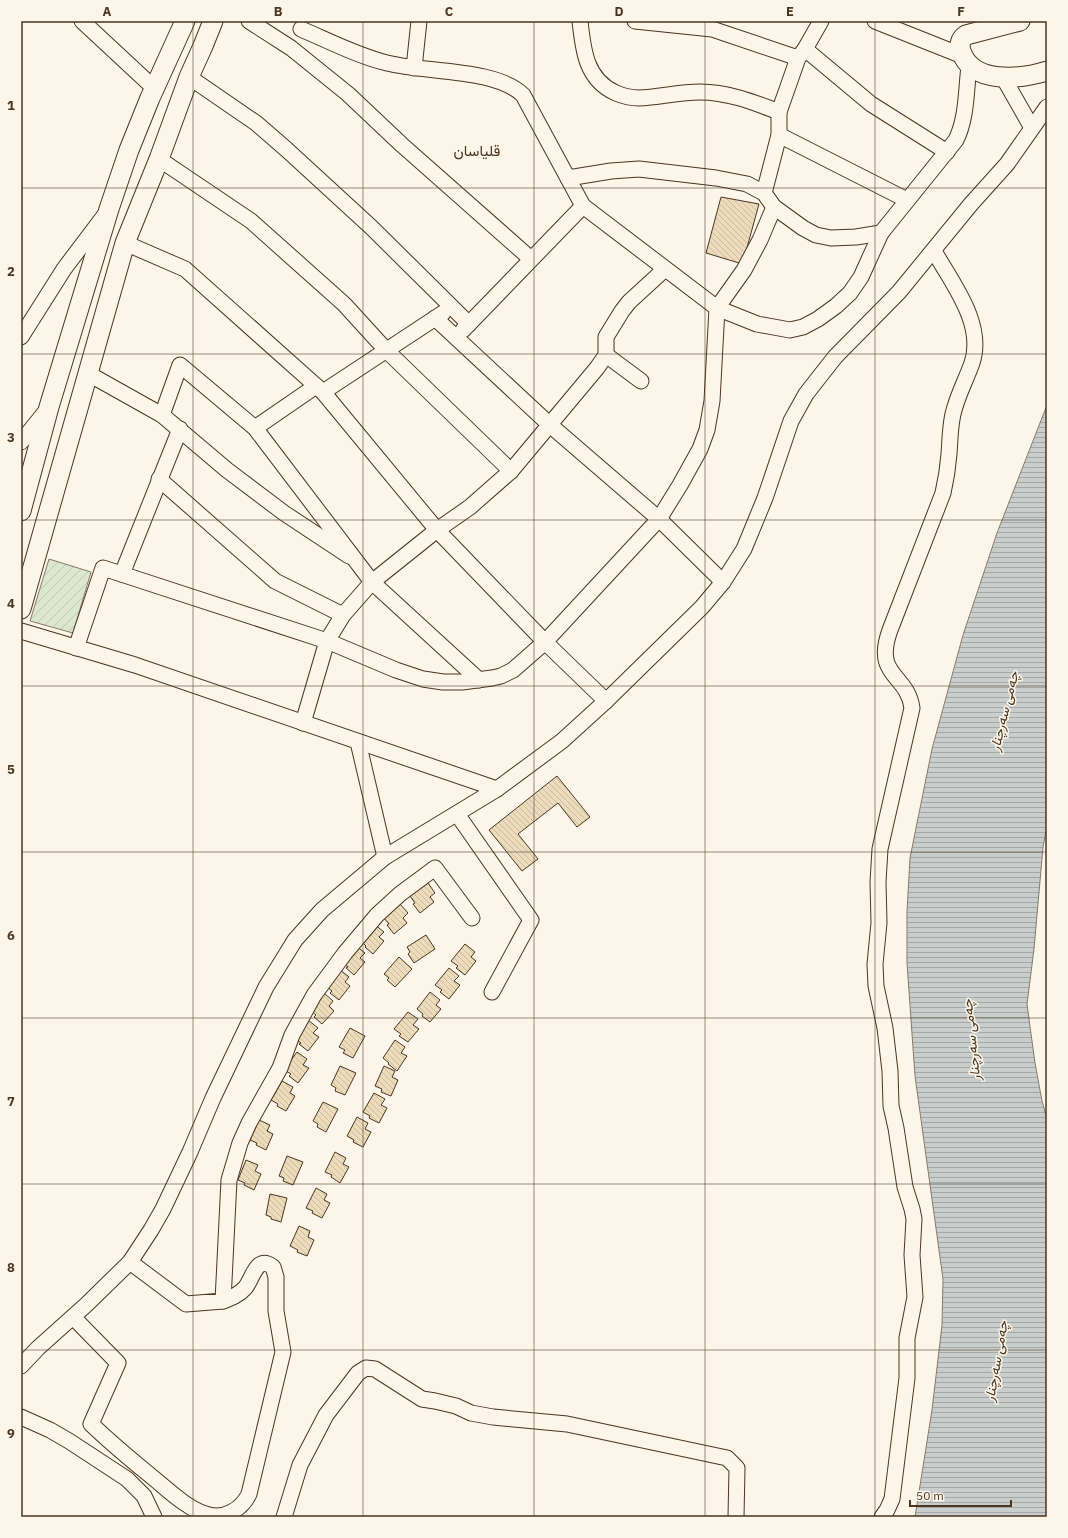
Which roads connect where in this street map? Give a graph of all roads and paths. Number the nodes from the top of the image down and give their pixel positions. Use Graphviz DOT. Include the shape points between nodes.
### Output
graph roads {
  1 [pos="82,21"];
  2 [pos="185,21"];
  3 [pos="213,21"];
  4 [pos="249,21"];
  5 [pos="419,21"];
  6 [pos="580,21"];
  7 [pos="635,21"];
  8 [pos="821,21"];
  9 [pos="875,21"];
  10 [pos="908,21"];
  11 [pos="1020,21"];
  12 [pos="304,25"];
  13 [pos="714,25"];
  14 [pos="912,37"];
  15 [pos="291,48"];
  16 [pos="802,54"];
  17 [pos="966,61"];
  18 [pos="414,68"];
  19 [pos="1047,71"];
  20 [pos="189,77"];
  21 [pos="1002,77"];
  22 [pos="154,88"];
  23 [pos="1047,107"];
  24 [pos="779,112"];
  25 [pos="1032,128"];
  26 [pos="780,135"];
  27 [pos="947,152"];
  28 [pos="159,159"];
  29 [pos="568,178"];
  30 [pos="764,193"];
  31 [pos="907,200"];
  32 [pos="583,206"];
  33 [pos="774,207"];
  34 [pos="109,209"];
  35 [pos="881,233"];
  36 [pos="125,243"];
  37 [pos="934,251"];
  38 [pos="531,259"];
  39 [pos="665,269"];
  40 [pos="452,306"];
  41 [pos="717,308"];
  42 [pos="434,318"];
  43 [pos="469,324"];
  44 [pos="21,337"];
  45 [pos="456,338"];
  46 [pos="386,350"];
  47 [pos="606,355"];
  48 [pos="87,373"];
  49 [pos="641,381"];
  50 [pos="320,389"];
  51 [pos="50,407"];
  52 [pos="162,415"];
  53 [pos="550,425"];
  54 [pos="255,428"];
  55 [pos="180,429"];
  56 [pos="21,442"];
  57 [pos="511,471"];
  58 [pos="159,479"];
  59 [pos="21,511"];
  60 [pos="659,519"];
  61 [pos="436,530"];
  62 [pos="358,562"];
  63 [pos="122,574"];
  64 [pos="372,582"];
  65 [pos="723,582"];
  66 [pos="21,609"];
  67 [pos="343,615"];
  68 [pos="21,631"];
  69 [pos="327,641"];
  70 [pos="545,642"];
  71 [pos="76,648"];
  72 [pos="479,680"];
  73 [pos="606,701"];
  74 [pos="303,724"];
  75 [pos="358,742"];
  76 [pos="497,789"];
  77 [pos="457,814"];
  78 [pos="384,857"];
  79 [pos="472,918"];
  80 [pos="492,992"];
  81 [pos="130,1262"];
  82 [pos="223,1301"];
  83 [pos="73,1316"];
  84 [pos="21,1366"];
  85 [pos="21,1417"];
  86 [pos="154,1517"];
  87 [pos="284,1517"];
  88 [pos="736,1517"];
  89 [pos="882,1517"];
  1 -- 22 [label="street"];
  2 -- 22 [label="main road"];
  3 -- 20 [label="main road"];
  4 -- 15 [label="street"];
  5 -- 18 [label="street"];
  6 -- 24 [label="street" via="586,60 590,69 608,89 621,95 637,98 700,92 720,94 740,98"];
  7 -- 13 [label="street"];
  8 -- 16 [label="street"];
  9 -- 14 [label="street"];
  10 -- 14 [label="street"];
  11 -- 17 [label="main road" via="966,35 961,39 960,45"];
  12 -- 15 [label="street"];
  12 -- 18 [label="street" via="364,56"];
  13 -- 16 [label="street"];
  14 -- 17 [label="street"];
  15 -- 38 [label="street" via="348,94"];
  16 -- 24 [label="street"];
  16 -- 27 [label="street" via="871,104"];
  17 -- 21 [label="main road" via="984,73"];
  17 -- 27 [label="street" via="961,131"];
  18 -- 29 [label="street" via="486,77 515,88 523,95"];
  19 -- 21 [label="main road" via="1027,76"];
  20 -- 28 [label="main road"];
  20 -- 40 [label="street" via="256,123 286,149"];
  21 -- 25 [label="street"];
  22 -- 34 [label="main road"];
  23 -- 25 [label="street"];
  24 -- 26 [label="street"];
  25 -- 37 [label="street" via="1007,164"];
  26 -- 30 [label="street"];
  26 -- 31 [label="street"];
  27 -- 31 [label="street"];
  28 -- 36 [label="main road"];
  28 -- 46 [label="street" via="251,221 344,304"];
  29 -- 30 [label="street" via="639,169 716,178 747,184"];
  29 -- 32 [label="street"];
  30 -- 33 [label="street"];
  31 -- 35 [label="street"];
  32 -- 38 [label="street"];
  32 -- 39 [label="street"];
  33 -- 35 [label="street" via="816,235 831,238"];
  33 -- 41 [label="street" via="744,270"];
  34 -- 44 [label="street" via="64,269"];
  34 -- 51 [label="main road"];
  35 -- 41 [label="street" via="861,277 850,293 836,306 803,327 790,330 757,324"];
  36 -- 48 [label="main road"];
  36 -- 50 [label="street" via="185,269"];
  37 -- 65 [label="street" via="899,292 835,357 806,394 791,421 750,537"];
  37 -- 89 [label="street" via="968,311 974,327 975,345 972,362 952,415 943,493 884,649 888,668 908,694 912,708 880,849 875,975 885,1028 891,1106 913,1214 912,1255 915,1282 913,1312 907,1338 907,1378 894,1487 892,1499"];
  38 -- 43 [label="street"];
  39 -- 41 [label="street"];
  39 -- 47 [label="street" via="622,311 606,337"];
  40 -- 42 [label="street"];
  40 -- 43 [label="street"];
  41 -- 60 [label="street" via="712,401 707,430 700,449"];
  42 -- 45 [label="street"];
  42 -- 46 [label="street"];
  43 -- 45 [label="street"];
  45 -- 53 [label="street"];
  46 -- 50 [label="street"];
  46 -- 57 [label="street"];
  47 -- 49 [label="street"];
  47 -- 53 [label="street"];
  48 -- 52 [label="street"];
  48 -- 66 [label="main road"];
  50 -- 54 [label="street"];
  50 -- 61 [label="street"];
  51 -- 56 [label="street"];
  51 -- 59 [label="main road"];
  52 -- 54 [label="street" via="180,365"];
  52 -- 55 [label="street"];
  53 -- 57 [label="street"];
  53 -- 60 [label="street"];
  54 -- 62 [label="street"];
  55 -- 58 [label="street"];
  55 -- 62 [label="street" via="227,470 284,513"];
  57 -- 61 [label="street" via="470,507"];
  58 -- 63 [label="street"];
  58 -- 67 [label="street" via="275,581"];
  60 -- 65 [label="street"];
  60 -- 70 [label="street"];
  61 -- 64 [label="street"];
  61 -- 70 [label="street"];
  62 -- 64 [label="street"];
  63 -- 69 [label="street"];
  63 -- 71 [label="street" via="103,568"];
  64 -- 67 [label="street"];
  64 -- 72 [label="street"];
  65 -- 73 [label="street" via="692,618"];
  67 -- 69 [label="street"];
  68 -- 71 [label="street"];
  69 -- 72 [label="street" via="423,679 443,682"];
  69 -- 74 [label="street"];
  70 -- 72 [label="street" via="512,670 496,677"];
  70 -- 73 [label="street"];
  71 -- 74 [label="street" via="135,665"];
  73 -- 76 [label="street" via="562,741"];
  74 -- 75 [label="street"];
  75 -- 76 [label="street"];
  75 -- 78 [label="street"];
  76 -- 77 [label="street"];
  77 -- 78 [label="street"];
  77 -- 80 [label="street" via="531,920"];
  78 -- 81 [label="street" via="322,910 287,952 256,1007 163,1208"];
  79 -- 82 [label="street" via="435,868 377,915 314,995 292,1035 280,1068 249,1123 235,1159 228,1192"];
  81 -- 82 [label="street" via="186,1304"];
  81 -- 83 [label="street"];
  82 -- 83 [label="street" via="239,1294 247,1287 261,1264 273,1267 276,1277 276,1311 283,1352 249,1494 242,1505 217,1516 196,1510 172,1494 91,1424 118,1363"];
  83 -- 84 [label="street"];
  85 -- 86 [label="street" via="69,1441 127,1480 144,1496"];
  87 -- 88 [label="street" via="300,1465 326,1415 358,1373 366,1368 375,1369 422,1399 442,1402 471,1413 567,1424 727,1458 737,1468"];
}
